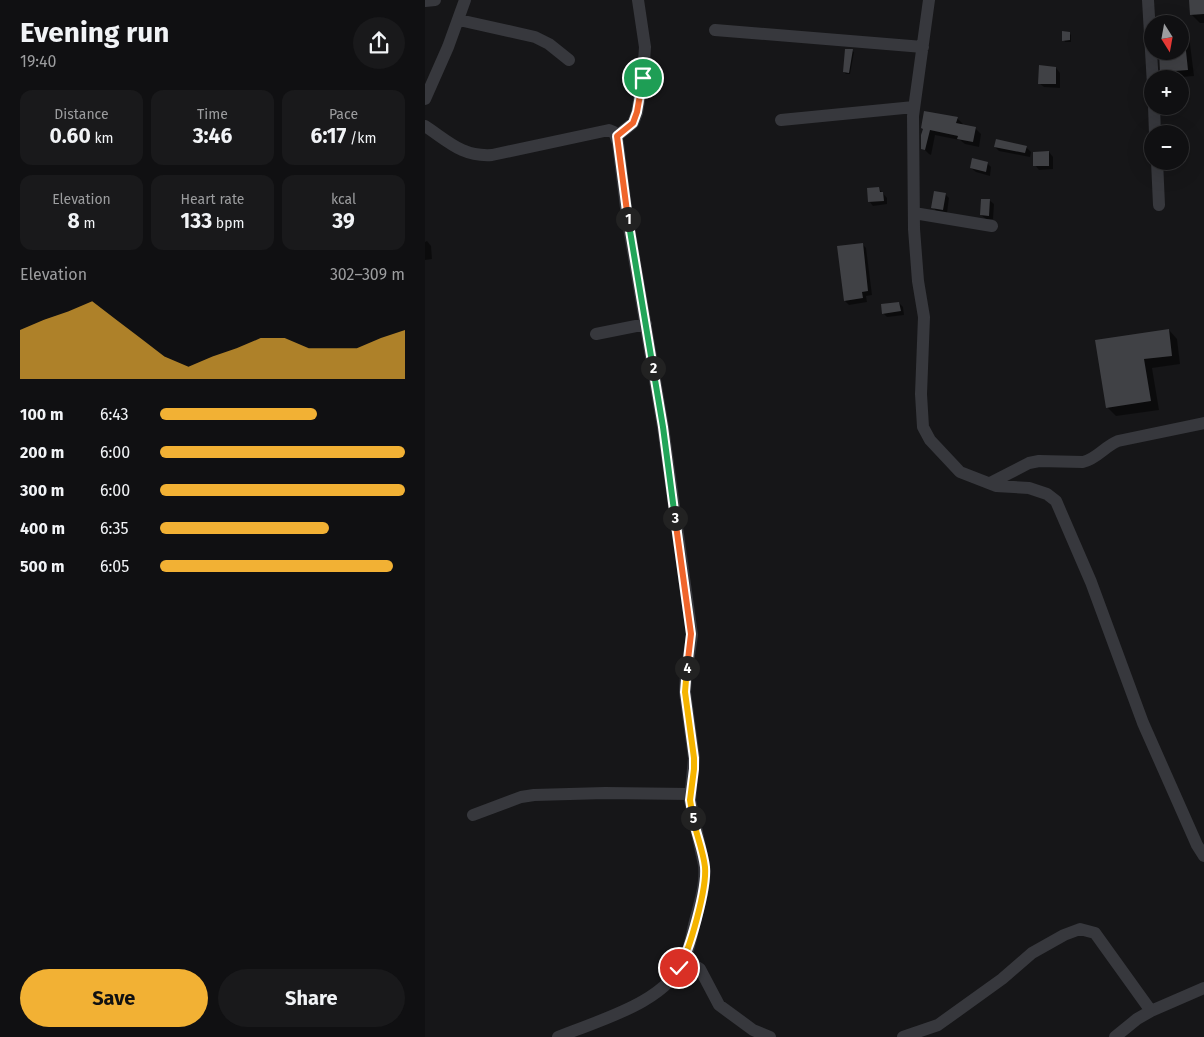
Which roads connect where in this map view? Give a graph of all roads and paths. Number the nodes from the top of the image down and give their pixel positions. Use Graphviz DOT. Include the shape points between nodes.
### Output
graph roads {
  1 [pos="435,0"];
  2 [pos="465,0"];
  3 [pos="638,0"];
  4 [pos="929,0"];
  5 [pos="1148,0"];
  6 [pos="425,1"];
  7 [pos="459,20"];
  8 [pos="715,30"];
  9 [pos="923,46"];
  10 [pos="569,60"];
  11 [pos="1152,70"];
  12 [pos="425,99"];
  13 [pos="914,107"];
  14 [pos="781,120"];
  15 [pos="425,126"];
  16 [pos="617,136"];
  17 [pos="1157,170"];
  18 [pos="1159,205"];
  19 [pos="914,213"];
  20 [pos="992,226"];
  21 [pos="645,324"];
  22 [pos="596,334"];
  23 [pos="1204,423"];
  24 [pos="990,483"];
  25 [pos="690,794"];
  26 [pos="473,815"];
  27 [pos="1204,856"];
  28 [pos="685,958"];
  29 [pos="1204,988"];
  30 [pos="1151,1011"];
  31 [pos="558,1037"];
  32 [pos="770,1037"];
  33 [pos="903,1037"];
  34 [pos="1115,1037"];
  1 -- 6 [label="street"];
  2 -- 7 [label="street"];
  3 -- 16 [label="street" via="645,47 643,78 633,123"];
  4 -- 9 [label="street"];
  5 -- 11 [label="street"];
  7 -- 10 [label="street" via="535,37"];
  7 -- 12 [label="street"];
  8 -- 9 [label="street"];
  9 -- 13 [label="street"];
  13 -- 14 [label="street"];
  13 -- 19 [label="street"];
  15 -- 16 [label="street" via="463,151 480,156 609,130"];
  16 -- 21 [label="street"];
  17 -- 18 [label="street"];
  19 -- 20 [label="street"];
  19 -- 24 [label="street" via="924,317 923,427 930,440 960,472"];
  21 -- 22 [label="street"];
  21 -- 25 [label="street" via="663,427 691,634 685,692 694,758"];
  23 -- 24 [label="street" via="1118,441 1083,462 1039,461"];
  24 -- 27 [label="street" via="1029,488 1056,501 1163,772"];
  25 -- 26 [label="street" via="534,795"];
  25 -- 28 [label="street" via="705,874"];
  28 -- 31 [label="street" via="663,988 649,998"];
  28 -- 32 [label="street" via="700,969 719,1005 753,1030"];
  29 -- 30 [label="street"];
  30 -- 33 [label="street" via="1095,933 1080,929 1032,953 938,1025"];
  30 -- 34 [label="street"];
}
